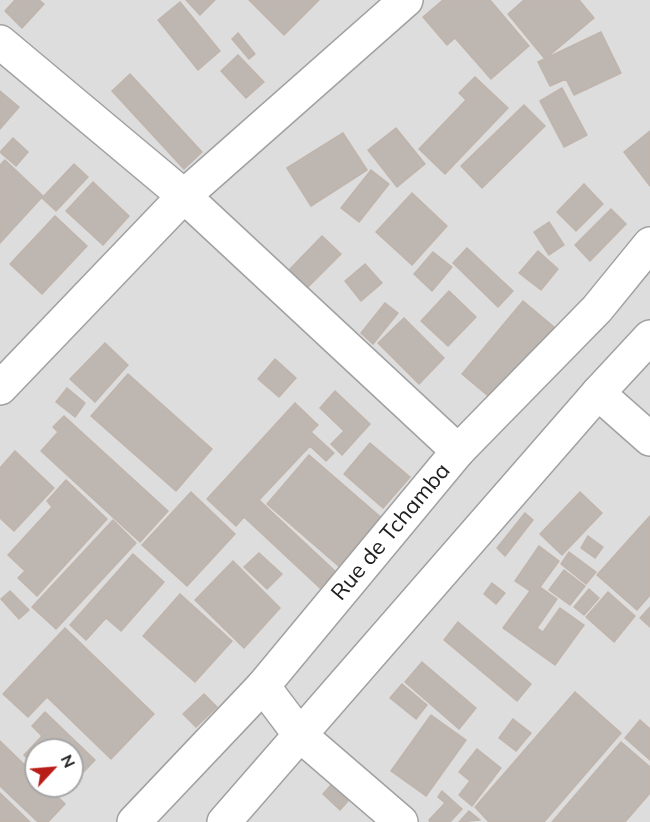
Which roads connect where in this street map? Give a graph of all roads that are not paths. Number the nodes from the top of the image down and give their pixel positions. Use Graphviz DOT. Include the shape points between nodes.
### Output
graph roads {
  1 [pos="406,0"];
  2 [pos="0,42"];
  3 [pos="184,196"];
  4 [pos="650,244"];
  5 [pos="650,337"];
  6 [pos="0,388"];
  7 [pos="598,393"];
  8 [pos="650,439"];
  9 [pos="458,451"];
  10 [pos="263,686"];
  11 [pos="300,735"];
  12 [pos="134,822"];
  13 [pos="224,822"];
  14 [pos="401,822"];
  1 -- 3 [label="street"];
  2 -- 3 [label="street"];
  3 -- 6 [label="street"];
  3 -- 9 [label="street"];
  4 -- 9 [label="street, Rue de Tchamba" via="589,317"];
  5 -- 7 [label="street"];
  7 -- 8 [label="street"];
  7 -- 11 [label="street"];
  9 -- 10 [label="street, Rue de Tchamba"];
  10 -- 11 [label="street"];
  10 -- 12 [label="street, Rue de Tchamba"];
  11 -- 13 [label="street"];
  11 -- 14 [label="street"];
}
